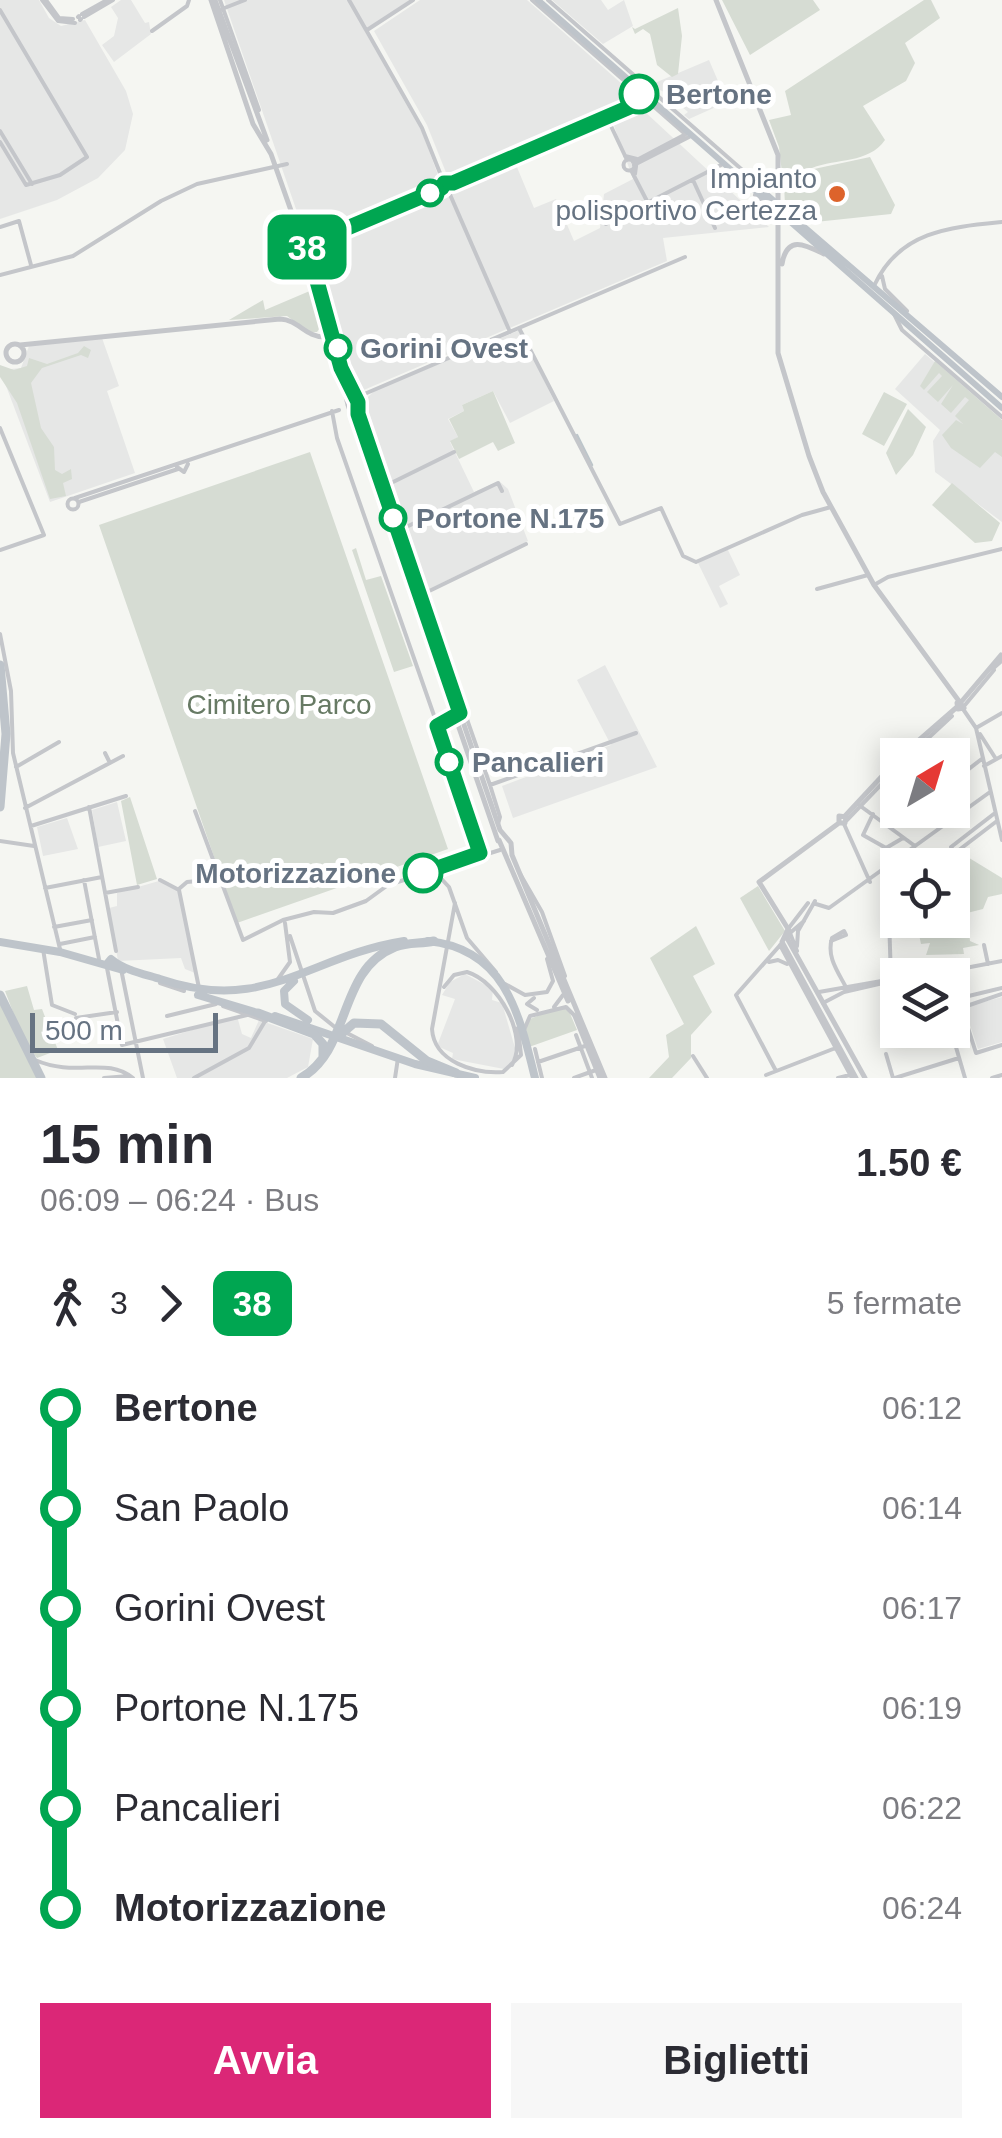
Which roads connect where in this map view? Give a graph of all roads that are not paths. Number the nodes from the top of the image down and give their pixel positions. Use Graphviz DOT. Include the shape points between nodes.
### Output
graph roads {
  1 [pos="44,0"];
  2 [pos="110,0"];
  3 [pos="189,0"];
  4 [pos="216,0"];
  5 [pos="246,0"];
  6 [pos="350,0"];
  7 [pos="413,0"];
  8 [pos="540,0"];
  9 [pos="716,0"];
  10 [pos="0,10"];
  11 [pos="219,10"];
  12 [pos="366,30"];
  13 [pos="152,31"];
  14 [pos="650,97"];
  15 [pos="639,104"];
  16 [pos="635,111"];
  17 [pos="612,120"];
  18 [pos="0,132"];
  19 [pos="688,136"];
  20 [pos="0,142"];
  21 [pos="632,164"];
  22 [pos="721,165"];
  23 [pos="281,167"];
  24 [pos="20,170"];
  25 [pos="693,180"];
  26 [pos="446,186"];
  27 [pos="780,188"];
  28 [pos="755,194"];
  29 [pos="772,196"];
  30 [pos="648,205"];
  31 [pos="767,208"];
  32 [pos="781,213"];
  33 [pos="1002,222"];
  34 [pos="606,224"];
  35 [pos="799,226"];
  36 [pos="0,227"];
  37 [pos="715,228"];
  38 [pos="780,229"];
  39 [pos="305,246"];
  40 [pos="828,256"];
  41 [pos="684,257"];
  42 [pos="893,260"];
  43 [pos="32,267"];
  44 [pos="857,270"];
  45 [pos="0,275"];
  46 [pos="778,276"];
  47 [pos="874,286"];
  48 [pos="874,297"];
  49 [pos="909,326"];
  50 [pos="520,328"];
  51 [pos="510,332"];
  52 [pos="329,333"];
  53 [pos="22,348"];
  54 [pos="4,350"];
  55 [pos="1002,397"];
  56 [pos="347,406"];
  57 [pos="1002,408"];
  58 [pos="324,416"];
  59 [pos="1002,417"];
  60 [pos="0,428"];
  61 [pos="364,433"];
  62 [pos="372,441"];
  63 [pos="454,452"];
  64 [pos="188,464"];
  65 [pos="178,466"];
  66 [pos="386,485"];
  67 [pos="502,491"];
  68 [pos="77,500"];
  69 [pos="830,507"];
  70 [pos="398,531"];
  71 [pos="526,544"];
  72 [pos="1002,549"];
  73 [pos="0,550"];
  74 [pos="868,575"];
  75 [pos="874,585"];
  76 [pos="817,589"];
  77 [pos="419,595"];
  78 [pos="0,634"];
  79 [pos="1001,658"];
  80 [pos="0,665"];
  81 [pos="960,704"];
  82 [pos="460,713"];
  83 [pos="1002,713"];
  84 [pos="952,716"];
  85 [pos="438,724"];
  86 [pos="936,725"];
  87 [pos="0,727"];
  88 [pos="977,731"];
  89 [pos="636,733"];
  90 [pos="0,738"];
  91 [pos="922,738"];
  92 [pos="928,738"];
  93 [pos="60,742"];
  94 [pos="104,753"];
  95 [pos="123,756"];
  96 [pos="983,758"];
  97 [pos="999,758"];
  98 [pos="110,763"];
  99 [pos="984,766"];
  100 [pos="16,767"];
  101 [pos="970,768"];
  102 [pos="880,780"];
  103 [pos="485,787"];
  104 [pos="990,792"];
  105 [pos="126,796"];
  106 [pos="857,804"];
  107 [pos="0,806"];
  108 [pos="970,807"];
  109 [pos="25,808"];
  110 [pos="90,808"];
  111 [pos="195,811"];
  112 [pos="995,813"];
  113 [pos="874,814"];
  114 [pos="880,817"];
  115 [pos="844,820"];
  116 [pos="999,824"];
  117 [pos="893,828"];
  118 [pos="942,828"];
  119 [pos="30,829"];
  120 [pos="506,838"];
  121 [pos="904,838"];
  122 [pos="1002,840"];
  123 [pos="0,841"];
  124 [pos="18,843"];
  125 [pos="34,844"];
  126 [pos="500,847"];
  127 [pos="917,847"];
  128 [pos="480,853"];
  129 [pos="438,871"];
  130 [pos="102,876"];
  131 [pos="218,879"];
  132 [pos="84,880"];
  133 [pos="160,880"];
  134 [pos="870,882"];
  135 [pos="138,886"];
  136 [pos="45,888"];
  137 [pos="179,890"];
  138 [pos="105,893"];
  139 [pos="455,903"];
  140 [pos="815,904"];
  141 [pos="92,920"];
  142 [pos="804,921"];
  143 [pos="288,922"];
  144 [pos="54,927"];
  145 [pos="94,936"];
  146 [pos="290,936"];
  147 [pos="786,938"];
  148 [pos="0,940"];
  149 [pos="832,941"];
  150 [pos="443,943"];
  151 [pos="544,944"];
  152 [pos="984,945"];
  153 [pos="59,946"];
  154 [pos="43,949"];
  155 [pos="797,951"];
  156 [pos="1002,961"];
  157 [pos="111,964"];
  158 [pos="764,964"];
  159 [pos="988,964"];
  160 [pos="970,967"];
  161 [pos="792,968"];
  162 [pos="496,972"];
  163 [pos="306,974"];
  164 [pos="880,983"];
  165 [pos="506,984"];
  166 [pos="565,986"];
  167 [pos="255,989"];
  168 [pos="847,989"];
  169 [pos="284,991"];
  170 [pos="1002,991"];
  171 [pos="199,992"];
  172 [pos="441,992"];
  173 [pos="545,994"];
  174 [pos="0,995"];
  175 [pos="513,998"];
  176 [pos="819,999"];
  177 [pos="970,1000"];
  178 [pos="216,1002"];
  179 [pos="551,1008"];
  180 [pos="117,1012"];
  181 [pos="167,1016"];
  182 [pos="262,1016"];
  183 [pos="520,1020"];
  184 [pos="577,1020"];
  185 [pos="12,1022"];
  186 [pos="829,1027"];
  187 [pos="524,1035"];
  188 [pos="576,1036"];
  189 [pos="334,1037"];
  190 [pos="970,1038"];
  191 [pos="134,1042"];
  192 [pos="1002,1045"];
  193 [pos="584,1046"];
  194 [pos="833,1048"];
  195 [pos="956,1048"];
  196 [pos="535,1049"];
  197 [pos="380,1050"];
  198 [pos="886,1054"];
  199 [pos="693,1056"];
  200 [pos="398,1057"];
  201 [pos="959,1058"];
  202 [pos="840,1059"];
  203 [pos="409,1061"];
  204 [pos="538,1062"];
  205 [pos="847,1064"];
  206 [pos="509,1068"];
  207 [pos="776,1071"];
  208 [pos="456,1073"];
  209 [pos="593,1073"];
  210 [pos="104,1075"];
  211 [pos="766,1075"];
  212 [pos="1002,1075"];
  213 [pos="72,1077"];
  214 [pos="90,1077"];
  215 [pos="396,1077"];
  216 [pos="853,1077"];
  217 [pos="41,1078"];
  218 [pos="133,1078"];
  219 [pos="142,1078"];
  220 [pos="194,1078"];
  221 [pos="302,1078"];
  222 [pos="475,1078"];
  223 [pos="526,1078"];
  224 [pos="538,1078"];
  225 [pos="574,1078"];
  226 [pos="603,1078"];
  227 [pos="707,1078"];
  228 [pos="838,1078"];
  229 [pos="866,1078"];
  230 [pos="894,1078"];
  231 [pos="965,1078"];
  232 [pos="992,1078"];
  1 -- 2 [label="street" via="58,21 79,18"];
  3 -- 13 [label="street"];
  4 -- 11 [label="street"];
  5 -- 11 [label="street"];
  6 -- 12 [label="street"];
  7 -- 12 [label="street"];
  8 -- 14 [label="main road"];
  9 -- 27 [label="street" via="774,139"];
  10 -- 24 [label="street" via="87,155 64,173 29,185"];
  11 -- 23 [label="street"];
  11 -- 23 [label="street" via="253,124"];
  12 -- 26 [label="street" via="422,128"];
  14 -- 15 [label="street"];
  14 -- 16 [label="street"];
  14 -- 19 [label="street"];
  14 -- 29 [label="street"];
  14 -- 32 [label="main road"];
  15 -- 16 [label="street"];
  15 -- 17 [label="street"];
  16 -- 17 [label="street"];
  17 -- 21 [label="street"];
  17 -- 26 [label="street"];
  18 -- 24 [label="street"];
  19 -- 21 [label="street"];
  19 -- 22 [label="street"];
  20 -- 24 [label="street"];
  21 -- 30 [label="street"];
  22 -- 25 [label="street"];
  22 -- 28 [label="street"];
  23 -- 39 [label="street"];
  23 -- 43 [label="street" via="213,178 86,250"];
  25 -- 30 [label="street"];
  25 -- 37 [label="street"];
  26 -- 39 [label="street"];
  26 -- 51 [label="street"];
  27 -- 29 [label="street"];
  27 -- 32 [label="street"];
  28 -- 31 [label="street"];
  28 -- 32 [label="street"];
  29 -- 32 [label="street"];
  30 -- 34 [label="street"];
  31 -- 32 [label="street"];
  31 -- 38 [label="street"];
  32 -- 35 [label="main road"];
  32 -- 35 [label="main road"];
  32 -- 38 [label="street"];
  33 -- 42 [label="street" via="932,231"];
  35 -- 40 [label="main road"];
  35 -- 44 [label="main road"];
  36 -- 43 [label="street" via="19,221"];
  38 -- 46 [label="street"];
  39 -- 52 [label="street"];
  40 -- 46 [label="street" via="795,243 784,253"];
  40 -- 48 [label="main road"];
  41 -- 50 [label="street"];
  42 -- 44 [label="street" via="873,278"];
  42 -- 47 [label="street"];
  42 -- 49 [label="street" via="882,284"];
  43 -- 45 [label="street"];
  44 -- 47 [label="main road"];
  46 -- 69 [label="street" via="780,367"];
  47 -- 48 [label="street"];
  47 -- 49 [label="main road"];
  48 -- 49 [label="main road"];
  49 -- 55 [label="main road" via="934,337"];
  49 -- 57 [label="main road"];
  49 -- 59 [label="street"];
  50 -- 51 [label="street"];
  50 -- 69 [label="street" via="620,524 661,508 685,559 696,562"];
  51 -- 56 [label="street"];
  52 -- 53 [label="street" via="317,337 280,319"];
  52 -- 56 [label="street"];
  52 -- 56 [label="street" via="346,375"];
  53 -- 54 [label="street"];
  53 -- 54 [label="street" via="18,361"];
  56 -- 58 [label="street"];
  56 -- 58 [label="street"];
  56 -- 61 [label="street"];
  56 -- 62 [label="street"];
  56 -- 70 [label="street"];
  56 -- 85 [label="street"];
  58 -- 64 [label="street"];
  60 -- 73 [label="street" via="44,535"];
  61 -- 62 [label="street"];
  61 -- 70 [label="street"];
  62 -- 66 [label="street"];
  63 -- 66 [label="street"];
  64 -- 65 [label="street"];
  64 -- 65 [label="street" via="185,472"];
  65 -- 68 [label="street"];
  66 -- 70 [label="street"];
  67 -- 70 [label="street" via="498,483"];
  69 -- 74 [label="street"];
  70 -- 77 [label="street"];
  71 -- 77 [label="street"];
  72 -- 75 [label="street"];
  74 -- 75 [label="street"];
  74 -- 76 [label="street"];
  75 -- 81 [label="street"];
  77 -- 82 [label="street"];
  78 -- 100 [label="street"];
  79 -- 81 [label="street"];
  79 -- 81 [label="street"];
  80 -- 107 [label="highway" via="6,734"];
  81 -- 84 [label="street"];
  81 -- 86 [label="street"];
  81 -- 88 [label="street"];
  82 -- 85 [label="street"];
  82 -- 103 [label="street"];
  83 -- 88 [label="street"];
  84 -- 86 [label="street"];
  84 -- 92 [label="street"];
  85 -- 128 [label="street"];
  86 -- 91 [label="street"];
  87 -- 90 [label="highway"];
  88 -- 96 [label="street"];
  88 -- 97 [label="street"];
  89 -- 103 [label="street"];
  93 -- 100 [label="street"];
  94 -- 98 [label="street"];
  95 -- 98 [label="street"];
  96 -- 99 [label="street"];
  96 -- 101 [label="street"];
  97 -- 99 [label="street"];
  98 -- 109 [label="street"];
  99 -- 104 [label="street"];
  100 -- 109 [label="street"];
  102 -- 106 [label="street"];
  103 -- 120 [label="street"];
  103 -- 126 [label="street"];
  104 -- 108 [label="street"];
  104 -- 112 [label="street"];
  105 -- 110 [label="street"];
  106 -- 113 [label="street"];
  106 -- 115 [label="street"];
  109 -- 119 [label="street"];
  110 -- 119 [label="street"];
  110 -- 130 [label="street"];
  111 -- 131 [label="street"];
  112 -- 116 [label="street"];
  112 -- 116 [label="street" via="951,846 955,852"];
  113 -- 114 [label="street"];
  113 -- 121 [label="street" via="863,834 886,848"];
  115 -- 134 [label="street"];
  115 -- 147 [label="street" via="759,880"];
  116 -- 122 [label="street"];
  117 -- 121 [label="street"];
  118 -- 127 [label="street"];
  119 -- 124 [label="street"];
  119 -- 125 [label="street"];
  120 -- 126 [label="street"];
  120 -- 126 [label="street"];
  121 -- 127 [label="street"];
  123 -- 124 [label="street"];
  124 -- 125 [label="street"];
  125 -- 136 [label="street"];
  126 -- 128 [label="street"];
  126 -- 151 [label="street"];
  126 -- 166 [label="street" via="519,871"];
  127 -- 134 [label="street"];
  128 -- 129 [label="street"];
  129 -- 139 [label="street"];
  129 -- 143 [label="street" via="388,885 334,913"];
  130 -- 132 [label="street"];
  130 -- 138 [label="street"];
  131 -- 137 [label="street" via="187,882"];
  131 -- 143 [label="street" via="238,936 248,939"];
  132 -- 136 [label="street"];
  132 -- 141 [label="street"];
  133 -- 137 [label="street"];
  134 -- 140 [label="street" via="829,908"];
  135 -- 138 [label="street"];
  136 -- 144 [label="street"];
  137 -- 171 [label="street"];
  138 -- 157 [label="street"];
  139 -- 162 [label="street" via="467,938"];
  139 -- 172 [label="street"];
  140 -- 142 [label="street"];
  140 -- 147 [label="street"];
  141 -- 144 [label="street"];
  141 -- 145 [label="street"];
  142 -- 147 [label="street"];
  142 -- 155 [label="street"];
  143 -- 146 [label="street"];
  144 -- 153 [label="street"];
  145 -- 153 [label="street"];
  145 -- 157 [label="street"];
  146 -- 167 [label="street" via="287,970"];
  146 -- 197 [label="street" via="317,1015"];
  147 -- 155 [label="street"];
  147 -- 158 [label="street"];
  147 -- 161 [label="street"];
  147 -- 176 [label="street"];
  148 -- 153 [label="main road"];
  148 -- 154 [label="main road"];
  149 -- 168 [label="street" via="830,956"];
  150 -- 162 [label="main road"];
  150 -- 163 [label="main road" via="398,942"];
  150 -- 189 [label="highway" via="395,947 375,960 357,982"];
  151 -- 166 [label="street"];
  151 -- 173 [label="street" via="553,981"];
  152 -- 159 [label="street"];
  153 -- 157 [label="main road"];
  154 -- 157 [label="main road"];
  154 -- 180 [label="street" via="51,1003 75,1016"];
  155 -- 176 [label="street"];
  156 -- 159 [label="street"];
  157 -- 171 [label="main road"];
  157 -- 178 [label="main road"];
  157 -- 180 [label="street"];
  157 -- 191 [label="street"];
  158 -- 161 [label="street" via="778,960"];
  158 -- 207 [label="street" via="736,995"];
  159 -- 160 [label="street"];
  161 -- 186 [label="street"];
  162 -- 165 [label="main road"];
  163 -- 167 [label="main road"];
  163 -- 169 [label="main road"];
  164 -- 168 [label="street"];
  165 -- 173 [label="street" via="525,995"];
  165 -- 175 [label="main road"];
  166 -- 173 [label="street"];
  166 -- 179 [label="street"];
  166 -- 184 [label="street"];
  166 -- 226 [label="street"];
  167 -- 171 [label="main road"];
  168 -- 176 [label="street"];
  168 -- 176 [label="street"];
  169 -- 182 [label="main road"];
  169 -- 189 [label="main road" via="290,1011"];
  170 -- 177 [label="street"];
  172 -- 206 [label="street" via="432,1034 440,1053 494,1072"];
  172 -- 206 [label="street" via="467,972 500,992 517,1047"];
  173 -- 179 [label="street" via="527,1007"];
  174 -- 185 [label="highway"];
  175 -- 183 [label="main road"];
  175 -- 206 [label="street" via="522,1048"];
  176 -- 186 [label="street"];
  176 -- 186 [label="street"];
  178 -- 181 [label="street"];
  178 -- 182 [label="main road"];
  179 -- 184 [label="street" via="566,1007"];
  179 -- 187 [label="street" via="530,1016"];
  180 -- 191 [label="street" via="122,1045"];
  182 -- 189 [label="main road"];
  182 -- 191 [label="street"];
  182 -- 220 [label="street" via="249,1048"];
  182 -- 221 [label="highway" via="323,1043 320,1062"];
  183 -- 187 [label="main road"];
  183 -- 223 [label="main road"];
  184 -- 193 [label="street"];
  185 -- 213 [label="street" via="37,1062"];
  185 -- 217 [label="highway"];
  186 -- 194 [label="street"];
  186 -- 205 [label="street"];
  186 -- 229 [label="street"];
  187 -- 224 [label="main road"];
  188 -- 193 [label="street"];
  189 -- 197 [label="main road"];
  189 -- 208 [label="highway" via="357,1022 381,1024 427,1062"];
  189 -- 221 [label="highway" via="326,1062"];
  190 -- 192 [label="street" via="976,1053"];
  191 -- 219 [label="street"];
  193 -- 204 [label="street"];
  193 -- 209 [label="street"];
  194 -- 202 [label="street"];
  194 -- 207 [label="street"];
  195 -- 201 [label="street"];
  196 -- 204 [label="street"];
  197 -- 200 [label="main road"];
  198 -- 230 [label="street"];
  199 -- 227 [label="street"];
  200 -- 203 [label="main road"];
  200 -- 215 [label="street"];
  201 -- 230 [label="street"];
  201 -- 231 [label="street"];
  202 -- 205 [label="street"];
  202 -- 216 [label="street"];
  203 -- 208 [label="main road"];
  203 -- 215 [label="street"];
  204 -- 224 [label="street"];
  205 -- 216 [label="street"];
  207 -- 211 [label="street"];
  208 -- 222 [label="main road"];
  209 -- 225 [label="street"];
  209 -- 226 [label="street"];
  210 -- 214 [label="street"];
  210 -- 218 [label="street"];
  212 -- 232 [label="street"];
  216 -- 228 [label="street"];
}
